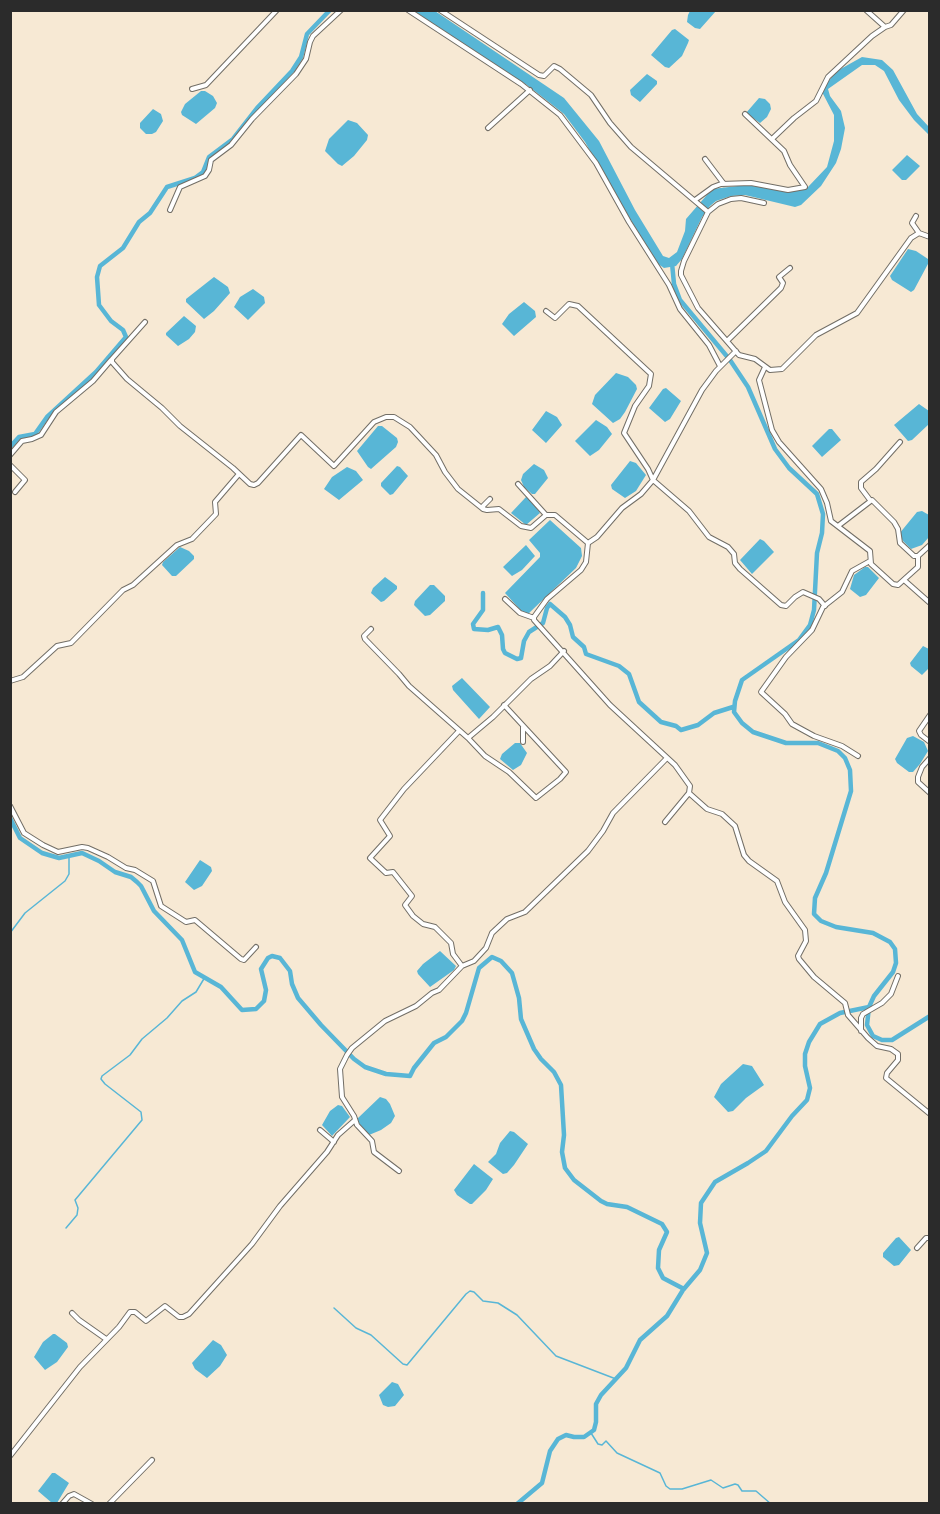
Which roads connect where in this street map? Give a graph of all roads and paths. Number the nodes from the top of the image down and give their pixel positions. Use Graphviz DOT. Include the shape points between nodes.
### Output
graph roads {
  1 [pos="277,10"];
  2 [pos="341,10"];
  3 [pos="408,10"];
  4 [pos="440,10"];
  5 [pos="866,10"];
  6 [pos="904,10"];
  7 [pos="885,27"];
  8 [pos="192,89"];
  9 [pos="530,90"];
  10 [pos="745,114"];
  11 [pos="488,128"];
  12 [pos="772,140"];
  13 [pos="705,159"];
  14 [pos="724,184"];
  15 [pos="696,201"];
  16 [pos="764,203"];
  17 [pos="170,210"];
  18 [pos="707,211"];
  19 [pos="916,216"];
  20 [pos="919,233"];
  21 [pos="930,237"];
  22 [pos="790,268"];
  23 [pos="546,311"];
  24 [pos="145,322"];
  25 [pos="727,341"];
  26 [pos="735,352"];
  27 [pos="111,360"];
  28 [pos="720,366"];
  29 [pos="765,367"];
  30 [pos="900,442"];
  31 [pos="10,455"];
  32 [pos="10,465"];
  33 [pos="239,474"];
  34 [pos="653,480"];
  35 [pos="518,484"];
  36 [pos="15,492"];
  37 [pos="490,499"];
  38 [pos="870,500"];
  39 [pos="483,509"];
  40 [pos="546,515"];
  41 [pos="838,526"];
  42 [pos="588,543"];
  43 [pos="930,545"];
  44 [pos="918,556"];
  45 [pos="870,561"];
  46 [pos="904,580"];
  47 [pos="505,598"];
  48 [pos="930,603"];
  49 [pos="825,606"];
  50 [pos="534,618"];
  51 [pos="371,629"];
  52 [pos="564,651"];
  53 [pos="10,681"];
  54 [pos="504,705"];
  55 [pos="930,715"];
  56 [pos="523,726"];
  57 [pos="459,731"];
  58 [pos="468,738"];
  59 [pos="523,742"];
  60 [pos="930,742"];
  61 [pos="858,756"];
  62 [pos="667,758"];
  63 [pos="930,758"];
  64 [pos="689,793"];
  65 [pos="930,793"];
  66 [pos="10,806"];
  67 [pos="665,822"];
  68 [pos="256,947"];
  69 [pos="462,966"];
  70 [pos="898,976"];
  71 [pos="861,1031"];
  72 [pos="930,1114"];
  73 [pos="356,1120"];
  74 [pos="320,1130"];
  75 [pos="334,1142"];
  76 [pos="399,1171"];
  77 [pos="930,1238"];
  78 [pos="917,1248"];
  79 [pos="72,1313"];
  80 [pos="106,1339"];
  81 [pos="10,1456"];
  82 [pos="152,1460"];
  83 [pos="62,1503"];
  84 [pos="92,1503"];
  85 [pos="111,1503"];
  1 -- 8 [label="street" via="206,85"];
  2 -- 17 [label="street" via="313,36 306,59 296,74 231,146 212,160 205,176 180,187"];
  3 -- 9 [label="street"];
  4 -- 15 [label="street" via="539,75 544,76 554,66 560,69 591,95 631,147"];
  5 -- 7 [label="street"];
  6 -- 7 [label="street"];
  7 -- 12 [label="street" via="828,77 816,100"];
  9 -- 11 [label="street"];
  9 -- 28 [label="street" via="560,115 589,152 680,309 709,345"];
  10 -- 12 [label="street"];
  12 -- 14 [label="street" via="784,151 806,187 788,190 750,183"];
  13 -- 14 [label="street"];
  14 -- 15 [label="street" via="713,187"];
  15 -- 18 [label="street"];
  16 -- 18 [label="street" via="731,199"];
  18 -- 25 [label="street" via="681,271 698,308"];
  19 -- 20 [label="street" via="912,223"];
  20 -- 21 [label="street"];
  20 -- 29 [label="street" via="857,313 816,335 782,369"];
  22 -- 25 [label="street" via="779,277 781,288"];
  23 -- 34 [label="street" via="555,318 569,304 578,306 651,374 649,386 624,433"];
  24 -- 27 [label="street"];
  25 -- 26 [label="street"];
  26 -- 28 [label="street"];
  26 -- 29 [label="street"];
  27 -- 31 [label="street" via="57,412 41,435 22,441"];
  27 -- 33 [label="street" via="127,379"];
  28 -- 34 [label="street"];
  29 -- 41 [label="street" via="759,380 772,430 821,489 831,521"];
  30 -- 38 [label="street" via="861,482"];
  32 -- 36 [label="street" via="25,480"];
  33 -- 39 [label="street" via="256,485 301,435 334,466 374,422 394,417 415,432 458,489"];
  33 -- 53 [label="street" via="215,502 216,514 192,538 177,545 123,590 70,643 57,646 23,677"];
  34 -- 42 [label="street"];
  34 -- 49 [label="street" via="689,511 710,537 731,549 740,569 781,605 786,606 803,592"];
  35 -- 40 [label="street"];
  37 -- 39 [label="street"];
  38 -- 41 [label="street"];
  38 -- 44 [label="street" via="894,522 902,546"];
  39 -- 40 [label="street" via="499,509 528,529"];
  40 -- 42 [label="street" via="561,519"];
  41 -- 45 [label="street" via="870,552"];
  42 -- 50 [label="street" via="581,570 547,599"];
  43 -- 44 [label="street"];
  44 -- 46 [label="street" via="918,567"];
  45 -- 46 [label="street" via="893,584"];
  45 -- 49 [label="street" via="852,571 842,592"];
  46 -- 48 [label="street"];
  47 -- 50 [label="street" via="520,614"];
  49 -- 61 [label="street" via="812,630 761,692 792,724"];
  50 -- 52 [label="street"];
  51 -- 57 [label="street" via="365,639"];
  52 -- 54 [label="street"];
  52 -- 62 [label="street" via="610,705"];
  54 -- 56 [label="street"];
  54 -- 58 [label="street"];
  55 -- 60 [label="street" via="919,730"];
  56 -- 58 [label="street" via="566,772 536,798"];
  56 -- 59 [label="street"];
  57 -- 58 [label="street"];
  57 -- 69 [label="street" via="380,820 390,836 370,858 386,873 393,872 412,896 405,905 413,916 435,927 451,944"];
  62 -- 64 [label="street" via="690,786"];
  62 -- 69 [label="street" via="613,813 588,851 525,912 507,919 492,933 486,948 474,961"];
  63 -- 65 [label="street" via="922,766 918,782"];
  64 -- 67 [label="street"];
  64 -- 71 [label="street" via="735,826 744,855 777,881 785,902 807,935 799,959 846,1005"];
  66 -- 68 [label="street" via="24,833 43,846 58,852 88,848 153,881 161,906 186,922 195,920 241,960"];
  69 -- 73 [label="street" via="439,990 385,1021 347,1055 340,1070 342,1097"];
  70 -- 71 [label="street" via="891,994 861,1018"];
  71 -- 72 [label="street" via="873,1043 898,1054 886,1078"];
  73 -- 75 [label="street"];
  73 -- 76 [label="street" via="372,1141 374,1152"];
  74 -- 75 [label="street"];
  75 -- 80 [label="street" via="279,1206 252,1245 189,1314 180,1317 165,1306 146,1321 130,1312"];
  77 -- 78 [label="street"];
  79 -- 80 [label="street"];
  80 -- 81 [label="street"];
  82 -- 85 [label="street"];
  83 -- 84 [label="street" via="74,1494"];
}
